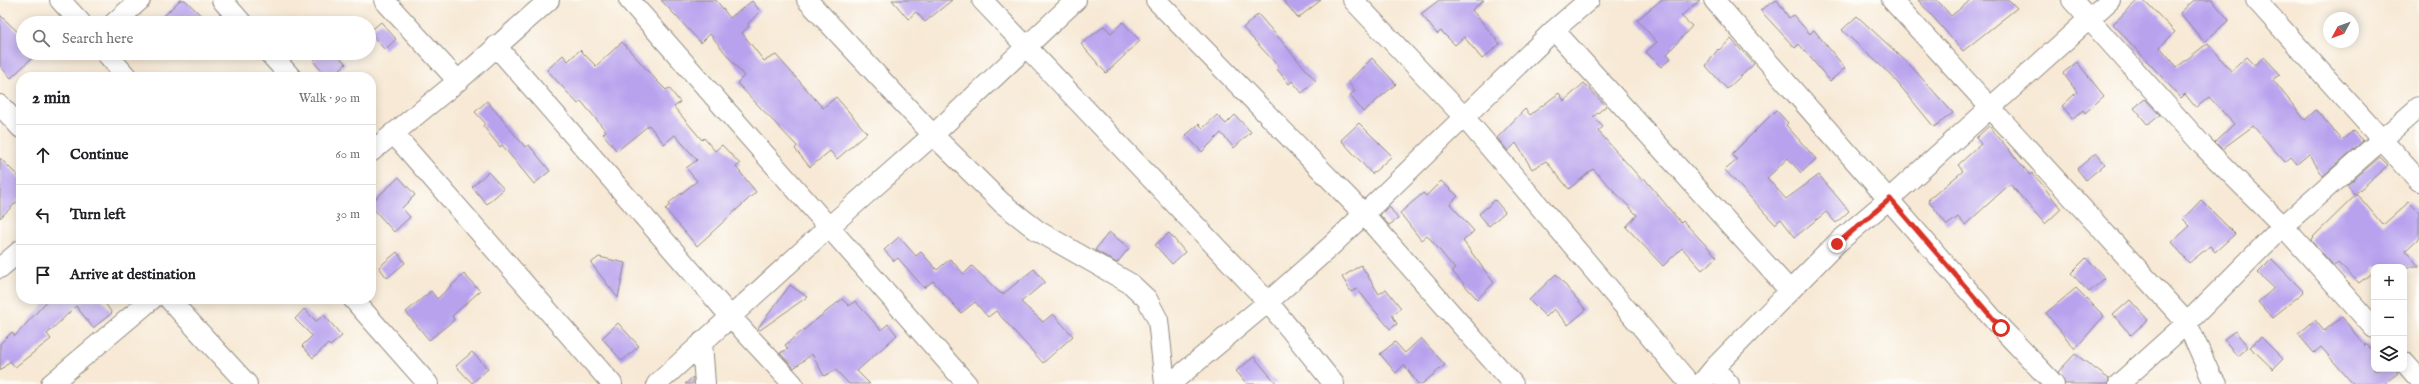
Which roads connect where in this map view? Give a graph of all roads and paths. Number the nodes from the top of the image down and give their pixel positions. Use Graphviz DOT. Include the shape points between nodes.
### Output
graph roads {
  1 [pos="60,0"];
  2 [pos="140,0"];
  3 [pos="222,0"];
  4 [pos="384,0"];
  5 [pos="549,0"];
  6 [pos="629,0"];
  7 [pos="806,0"];
  8 [pos="982,0"];
  9 [pos="1076,0"];
  10 [pos="1156,0"];
  11 [pos="1353,0"];
  12 [pos="1589,0"];
  13 [pos="1714,0"];
  14 [pos="1892,0"];
  15 [pos="2072,0"];
  16 [pos="2110,0"];
  17 [pos="2256,0"];
  18 [pos="74,16"];
  19 [pos="122,16"];
  20 [pos="236,16"];
  21 [pos="2089,19"];
  22 [pos="1554,30"];
  23 [pos="496,46"];
  24 [pos="1025,48"];
  25 [pos="112,60"];
  26 [pos="275,60"];
  27 [pos="123,72"];
  28 [pos="286,72"];
  29 [pos="458,81"];
  30 [pos="2419,107"];
  31 [pos="1991,108"];
  32 [pos="2,111"];
  33 [pos="1464,117"];
  34 [pos="16,124"];
  35 [pos="393,133"];
  36 [pos="933,135"];
  37 [pos="2382,139"];
  38 [pos="376,148"];
  39 [pos="2419,181"];
  40 [pos="1890,199"];
  41 [pos="1363,213"];
  42 [pos="830,226"];
  43 [pos="2283,226"];
  44 [pos="16,254"];
  45 [pos="0,268"];
  46 [pos="1790,291"];
  47 [pos="1268,302"];
  48 [pos="146,304"];
  49 [pos="174,304"];
  50 [pos="357,304"];
  51 [pos="730,316"];
  52 [pos="2187,323"];
  53 [pos="2371,325"];
  54 [pos="702,342"];
  55 [pos="2407,365"];
  56 [pos="1714,368"];
  57 [pos="2419,379"];
  58 [pos="56,382"];
  59 [pos="247,384"];
  60 [pos="428,384"];
  61 [pos="612,384"];
  62 [pos="657,384"];
  63 [pos="705,384"];
  64 [pos="793,384"];
  65 [pos="967,384"];
  66 [pos="1165,384"];
  67 [pos="1170,384"];
  68 [pos="1334,384"];
  69 [pos="1513,384"];
  70 [pos="1690,384"];
  71 [pos="1701,384"];
  72 [pos="1729,384"];
  73 [pos="2054,384"];
  74 [pos="2119,384"];
  75 [pos="2217,384"];
  1 -- 18 [label="street"];
  2 -- 19 [label="street"];
  3 -- 20 [label="street"];
  4 -- 29 [label="street"];
  5 -- 23 [label="street"];
  6 -- 42 [label="street"];
  7 -- 36 [label="street"];
  8 -- 24 [label="street"];
  9 -- 24 [label="street"];
  10 -- 41 [label="street"];
  11 -- 33 [label="street"];
  12 -- 22 [label="street"];
  13 -- 40 [label="street"];
  14 -- 31 [label="street"];
  15 -- 21 [label="street"];
  16 -- 21 [label="street"];
  17 -- 37 [label="street"];
  21 -- 31 [label="street"];
  21 -- 43 [label="street" via="2203,146"];
  22 -- 33 [label="street"];
  22 -- 46 [label="street"];
  23 -- 29 [label="street"];
  23 -- 51 [label="street"];
  24 -- 36 [label="street"];
  24 -- 47 [label="street"];
  25 -- 27 [label="street"];
  26 -- 28 [label="street"];
  29 -- 35 [label="street"];
  30 -- 37 [label="street"];
  31 -- 40 [label="street"];
  31 -- 52 [label="street"];
  32 -- 34 [label="street"];
  33 -- 41 [label="street"];
  33 -- 70 [label="street"];
  35 -- 38 [label="street"];
  35 -- 61 [label="street"];
  36 -- 42 [label="street"];
  36 -- 66 [label="street" via="1008,208 1038,231 1131,284 1147,300 1158,320"];
  37 -- 39 [label="street"];
  37 -- 43 [label="street"];
  40 -- 46 [label="street" via="1837,244"];
  40 -- 73 [label="street" via="2001,328"];
  41 -- 47 [label="street" via="1332,245"];
  41 -- 69 [label="street"];
  42 -- 51 [label="street"];
  42 -- 65 [label="street"];
  43 -- 52 [label="street"];
  43 -- 53 [label="street"];
  44 -- 45 [label="street"];
  46 -- 56 [label="street"];
  47 -- 67 [label="street"];
  47 -- 68 [label="street"];
  48 -- 58 [label="street"];
  49 -- 59 [label="street"];
  50 -- 60 [label="street"];
  51 -- 54 [label="street"];
  51 -- 64 [label="street"];
  52 -- 74 [label="street"];
  52 -- 75 [label="street" via="2211,377"];
  54 -- 62 [label="street"];
  54 -- 63 [label="street"];
  55 -- 57 [label="street"];
  56 -- 71 [label="street"];
  56 -- 72 [label="street"];
}
